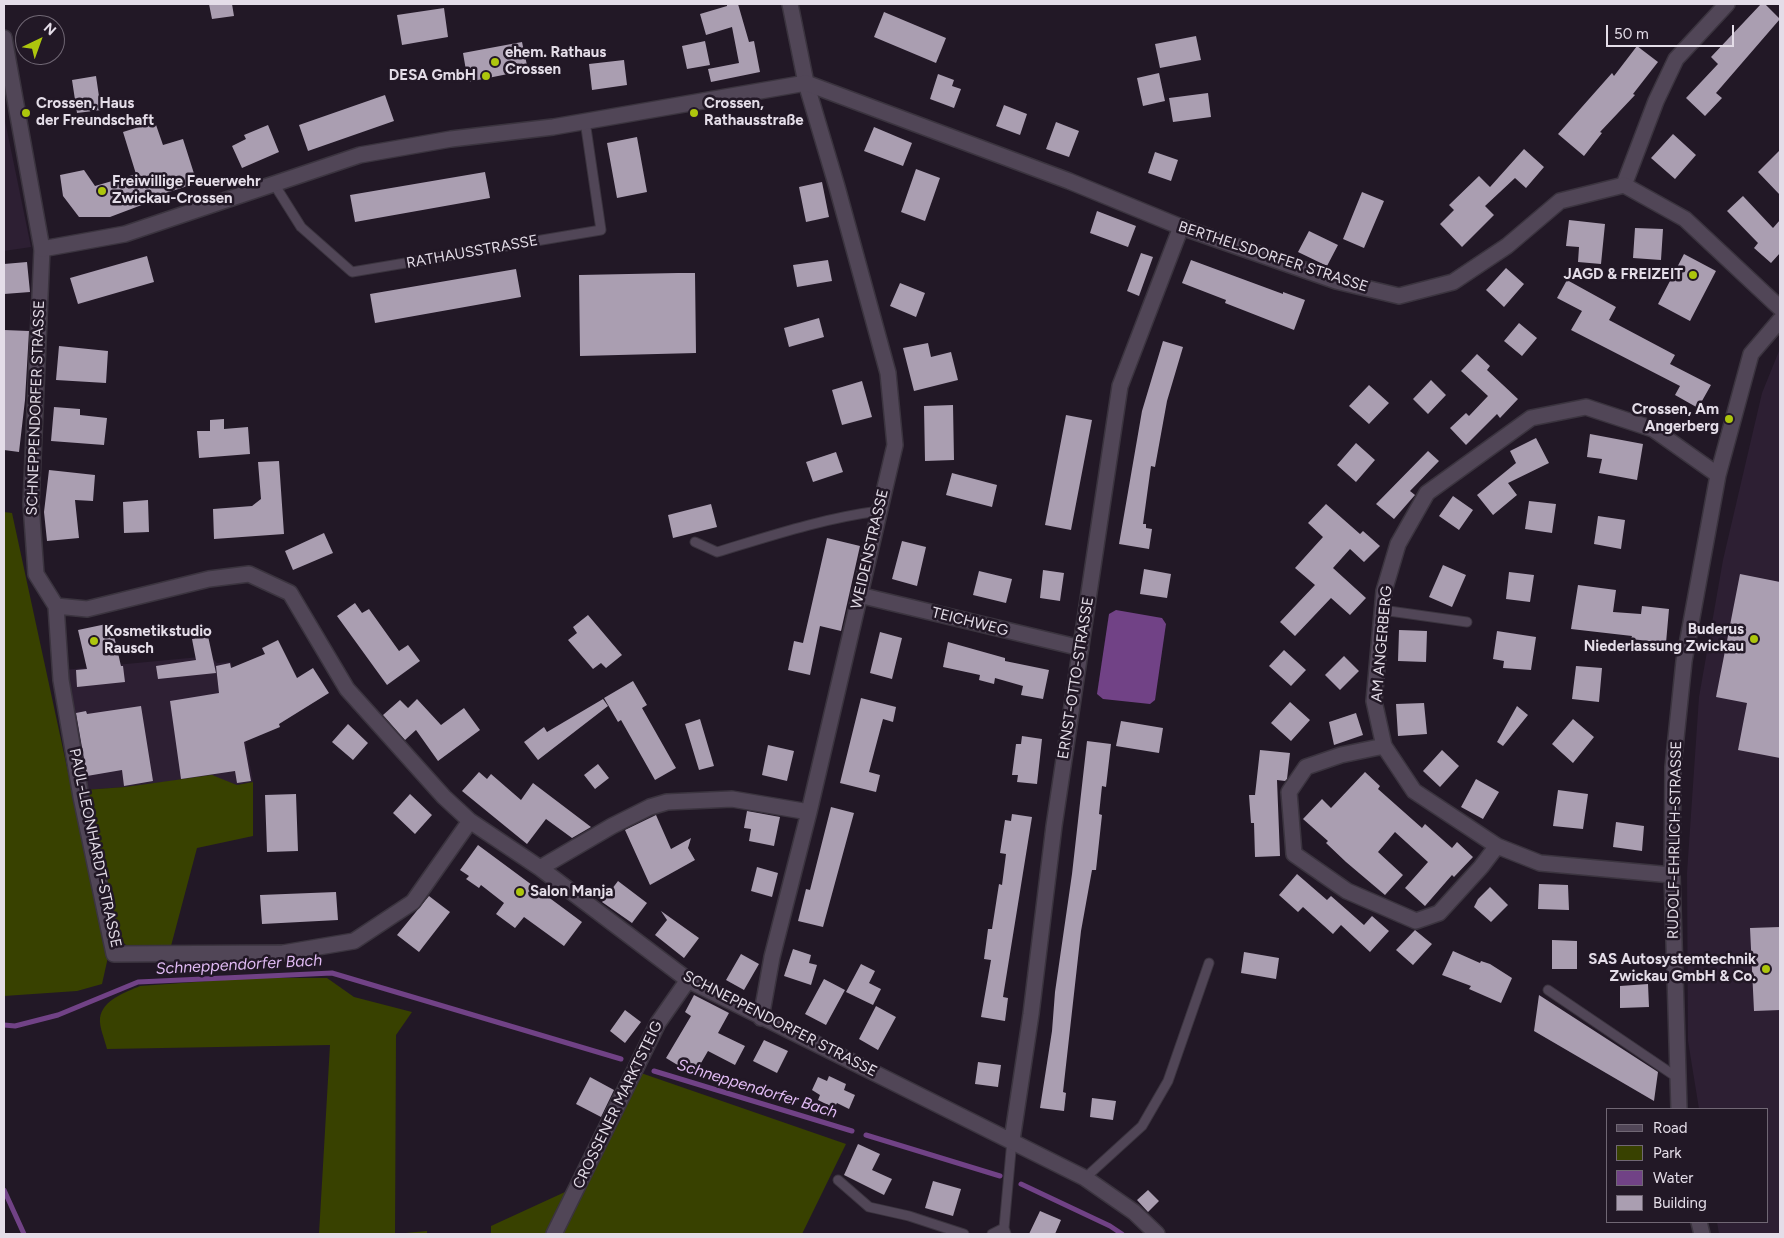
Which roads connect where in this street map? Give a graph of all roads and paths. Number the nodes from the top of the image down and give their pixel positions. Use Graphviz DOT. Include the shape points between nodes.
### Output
graph roads {
  1 [pos="790,4"];
  2 [pos="1727,4"];
  3 [pos="4,38"];
  4 [pos="806,83"];
  5 [pos="586,121"];
  6 [pos="274,184"];
  7 [pos="1624,185"];
  8 [pos="1181,227"];
  9 [pos="42,249"];
  10 [pos="1780,308"];
  11 [pos="1780,320"];
  12 [pos="1718,475"];
  13 [pos="879,511"];
  14 [pos="696,542"];
  15 [pos="859,594"];
  16 [pos="56,606"];
  17 [pos="1382,610"];
  18 [pos="1466,622"];
  19 [pos="1081,648"];
  20 [pos="1384,746"];
  21 [pos="808,812"];
  22 [pos="470,821"];
  23 [pos="1497,846"];
  24 [pos="540,868"];
  25 [pos="1672,875"];
  26 [pos="1209,963"];
  27 [pos="688,980"];
  28 [pos="1548,990"];
  29 [pos="762,1018"];
  30 [pos="1678,1078"];
  31 [pos="1679,1108"];
  32 [pos="1012,1140"];
  33 [pos="1085,1178"];
  34 [pos="838,1180"];
  35 [pos="1005,1231"];
  36 [pos="554,1234"];
  37 [pos="964,1234"];
  38 [pos="992,1234"];
  39 [pos="1157,1234"];
  1 -- 4 [label="street, WEIDENSTRASSE"];
  2 -- 7 [label="street" via="1676,59 1656,100"];
  3 -- 9 [label="street, SCHNEPPENDORFER STRASSE"];
  4 -- 5 [label="street"];
  4 -- 8 [label="street, BERTHELSDORFER STRASSE" via="1069,181"];
  4 -- 13 [label="street, WEIDENSTRASSE" via="888,373 895,445"];
  5 -- 6 [label="street" via="360,155"];
  5 -- 6 [label="lane, RATHAUSSTRASSE" via="601,230 352,272 301,227"];
  6 -- 9 [label="street" via="125,234"];
  7 -- 8 [label="street, BERTHELSDORFER STRASSE" via="1560,201 1506,246 1453,282 1399,296 1336,281"];
  7 -- 10 [label="street" via="1685,219"];
  8 -- 19 [label="street, ERNST-OTTO-STRASSE" via="1120,386"];
  9 -- 16 [label="street, SCHNEPPENDORFER STRASSE" via="31,504 36,574"];
  11 -- 12 [label="street, RUDOLF-EHRLICH-STRASSE" via="1751,354"];
  12 -- 17 [label="street, AM ANGERBERG" via="1653,429 1586,407 1531,418 1427,493 1398,544 1384,591"];
  12 -- 25 [label="street, RUDOLF-EHRLICH-STRASSE" via="1684,661 1673,767"];
  13 -- 14 [label="lane" via="815,524 717,552"];
  13 -- 15 [label="street, WEIDENSTRASSE"];
  15 -- 19 [label="street, TEICHWEG"];
  15 -- 21 [label="street, WEIDENSTRASSE"];
  16 -- 22 [label="street, SCHNEPPENDORFER STRASSE" via="87,608 209,579 249,574 290,593 347,689 444,797"];
  16 -- 22 [label="street, PAUL-LEONHARDT-STRASSE" via="61,680 81,797 114,954 282,953 354,941 413,902"];
  17 -- 18 [label="lane"];
  17 -- 20 [label="street, AM ANGERBERG" via="1374,701"];
  19 -- 32 [label="street, ERNST-OTTO-STRASSE"];
  20 -- 23 [label="street, AM ANGERBERG" via="1414,791"];
  20 -- 23 [label="street" via="1306,767 1289,792 1294,854 1347,891 1416,921 1439,913"];
  21 -- 24 [label="street" via="732,799 667,802 612,826"];
  21 -- 29 [label="street, WEIDENSTRASSE" via="772,957"];
  22 -- 24 [label="street, SCHNEPPENDORFER STRASSE"];
  23 -- 25 [label="street, AM ANGERBERG" via="1540,863"];
  24 -- 27 [label="street, SCHNEPPENDORFER STRASSE"];
  25 -- 30 [label="street, RUDOLF-EHRLICH-STRASSE"];
  26 -- 33 [label="lane" via="1168,1081 1142,1126"];
  27 -- 29 [label="street, SCHNEPPENDORFER STRASSE"];
  27 -- 36 [label="street, CROSSENER MARKTSTEIG" via="658,1023"];
  28 -- 30 [label="lane"];
  29 -- 32 [label="street, SCHNEPPENDORFER STRASSE"];
  30 -- 31 [label="street, RUDOLF-EHRLICH-STRASSE"];
  32 -- 33 [label="street, SCHNEPPENDORFER STRASSE"];
  32 -- 35 [label="lane"];
  33 -- 39 [label="street, SCHNEPPENDORFER STRASSE" via="1134,1212"];
  34 -- 37 [label="lane" via="869,1207"];
  35 -- 38 [label="lane"];
}
